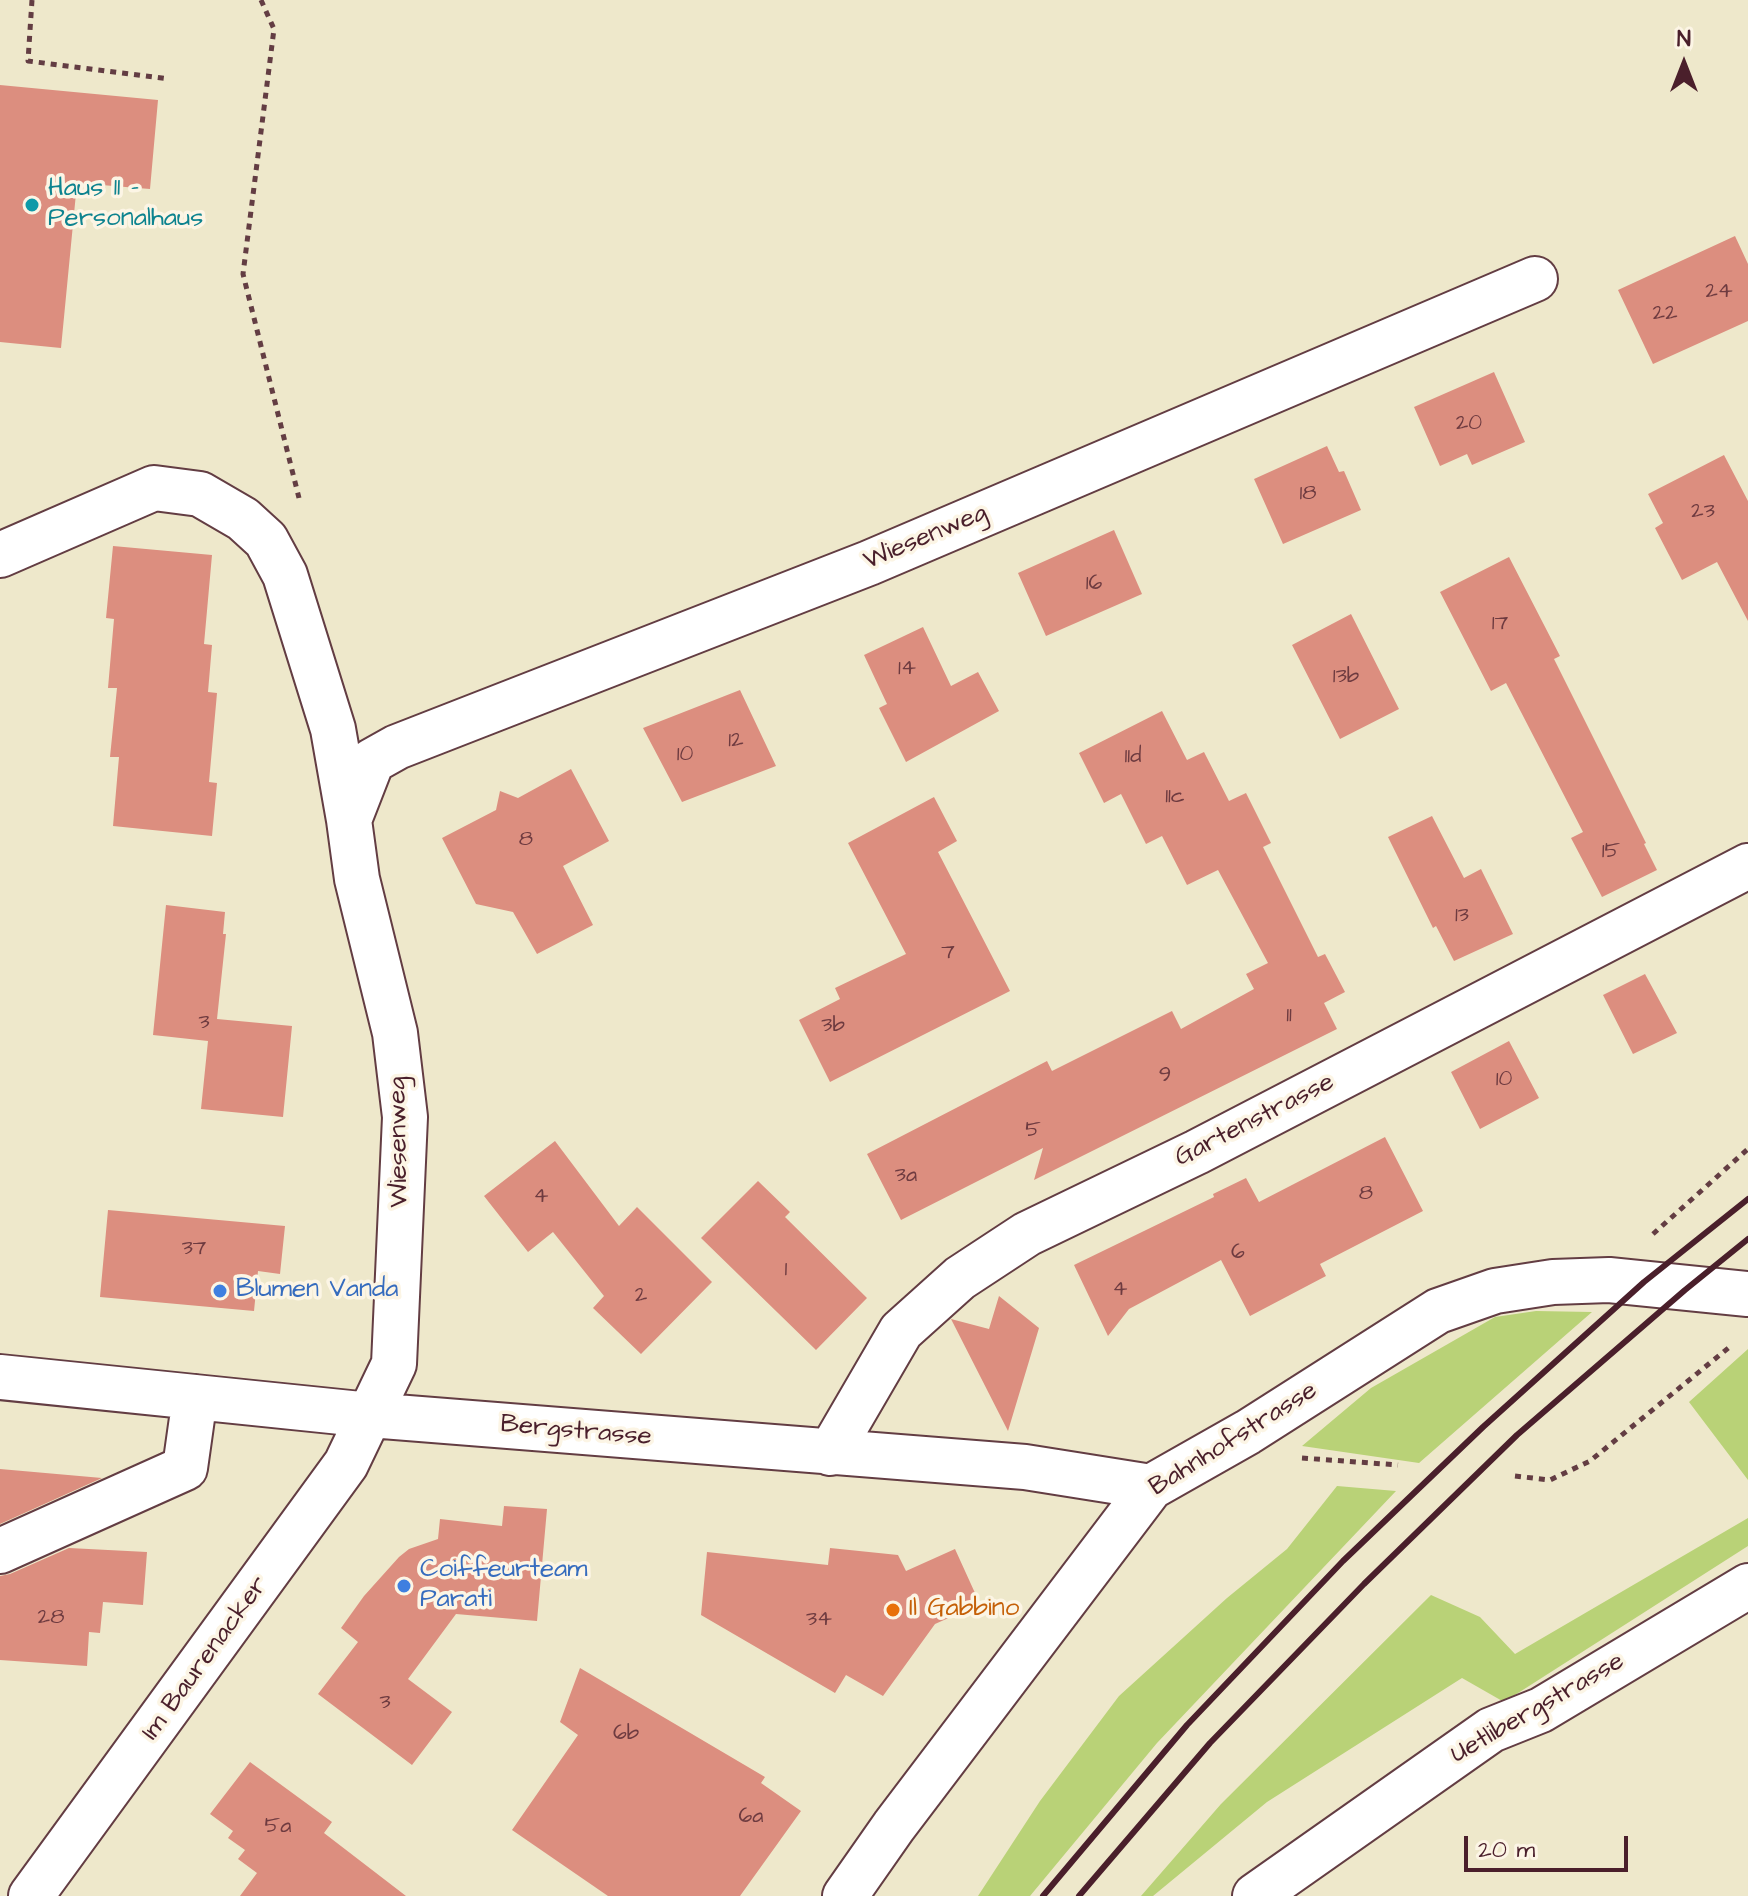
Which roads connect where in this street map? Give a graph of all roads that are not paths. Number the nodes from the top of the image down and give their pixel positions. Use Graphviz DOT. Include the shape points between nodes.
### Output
graph roads {
  1 [pos="1535,279"];
  2 [pos="0,555"];
  3 [pos="349,820"];
  4 [pos="1748,866"];
  5 [pos="1748,1294"];
  6 [pos="0,1377"];
  7 [pos="195,1397"];
  8 [pos="370,1415"];
  9 [pos="830,1453"];
  10 [pos="1151,1487"];
  11 [pos="0,1551"];
  12 [pos="1748,1586"];
  13 [pos="31,1896"];
  14 [pos="845,1896"];
  15 [pos="1255,1896"];
  1 -- 3 [label="street, Wiesenweg" via="869,563 397,747 372,761"];
  2 -- 3 [label="street, Wiesenweg" via="154,488 200,494 243,519 266,540 285,575 333,729"];
  3 -- 8 [label="street, Wiesenweg" via="357,879 395,1033 405,1117 394,1364"];
  4 -- 9 [label="street, Gartenstrasse" via="1197,1152 1027,1234 960,1278 901,1331"];
  5 -- 10 [label="street, Bahnhofstrasse" via="1609,1280 1495,1291 1438,1311"];
  6 -- 7 [label="street, Bergstrasse"];
  7 -- 8 [label="street, Bergstrasse"];
  7 -- 11 [label="street" via="185,1468"];
  8 -- 9 [label="street, Bergstrasse"];
  8 -- 13 [label="street, Im Baurenacker" via="346,1464"];
  9 -- 10 [label="street, Bergstrasse" via="1025,1467"];
  10 -- 14 [label="street, Bahnhofstrasse"];
  12 -- 15 [label="street, Uetlibergstrasse" via="1541,1710 1491,1730"];
}
